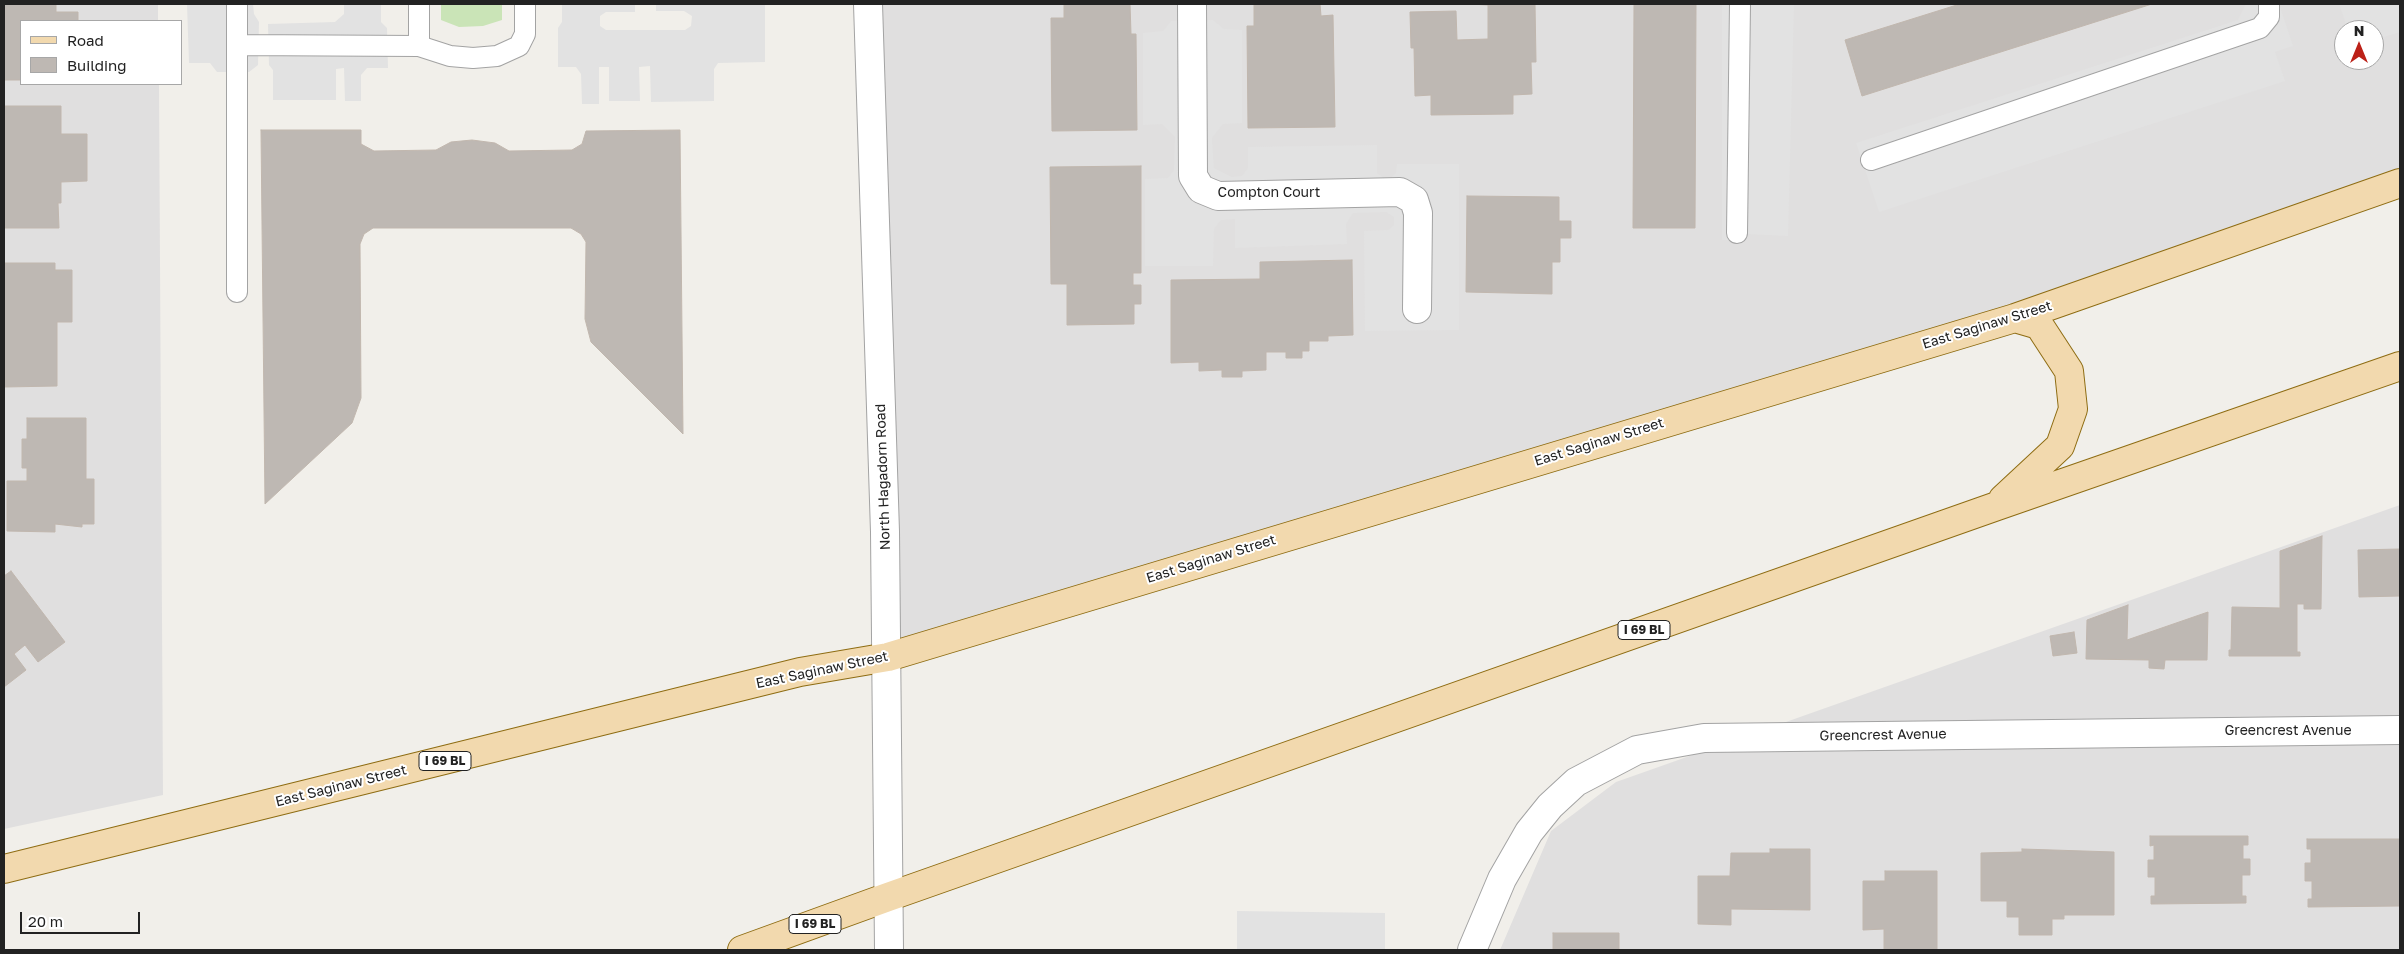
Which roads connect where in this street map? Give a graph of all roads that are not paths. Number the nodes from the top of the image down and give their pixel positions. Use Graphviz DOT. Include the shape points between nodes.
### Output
graph roads {
  1 [pos="237,4"];
  2 [pos="419,4"];
  3 [pos="525,4"];
  4 [pos="868,4"];
  5 [pos="1192,4"];
  6 [pos="1740,4"];
  7 [pos="2270,4"];
  8 [pos="237,45"];
  9 [pos="419,46"];
  10 [pos="1871,160"];
  11 [pos="2400,183"];
  12 [pos="1737,233"];
  13 [pos="237,292"];
  14 [pos="1417,309"];
  15 [pos="2014,318"];
  16 [pos="2400,366"];
  17 [pos="1997,506"];
  18 [pos="888,657"];
  19 [pos="2400,730"];
  20 [pos="4,869"];
  21 [pos="888,897"];
  22 [pos="742,950"];
  23 [pos="889,950"];
  24 [pos="1472,950"];
  1 -- 8 [label="lane"];
  2 -- 9 [label="lane"];
  3 -- 9 [label="lane" via="525,34 518,46 497,56 450,56"];
  4 -- 18 [label="street, North Hagadorn Road"];
  5 -- 14 [label="street, Compton Court" via="1193,176 1201,189 1218,196 1400,192 1414,200 1418,213"];
  6 -- 12 [label="lane"];
  7 -- 10 [label="lane" via="2270,17 2260,28"];
  8 -- 9 [label="lane"];
  8 -- 13 [label="lane"];
  11 -- 15 [label="main road, East Saginaw Street / I 69 BL"];
  15 -- 17 [label="main road" via="2039,325 2069,371 2073,409 2060,446"];
  15 -- 18 [label="main road, East Saginaw Street / I 69 BL"];
  16 -- 17 [label="main road, I 69 BL"];
  17 -- 21 [label="main road, I 69 BL"];
  18 -- 20 [label="main road, East Saginaw Street / I 69 BL" via="800,672"];
  18 -- 21 [label="street, North Hagadorn Road"];
  19 -- 24 [label="street, Greencrest Avenue" via="1704,738 1637,750 1576,782 1550,806 1529,832 1502,880"];
  21 -- 22 [label="main road, I 69 BL"];
  21 -- 23 [label="street, North Hagadorn Road"];
}
